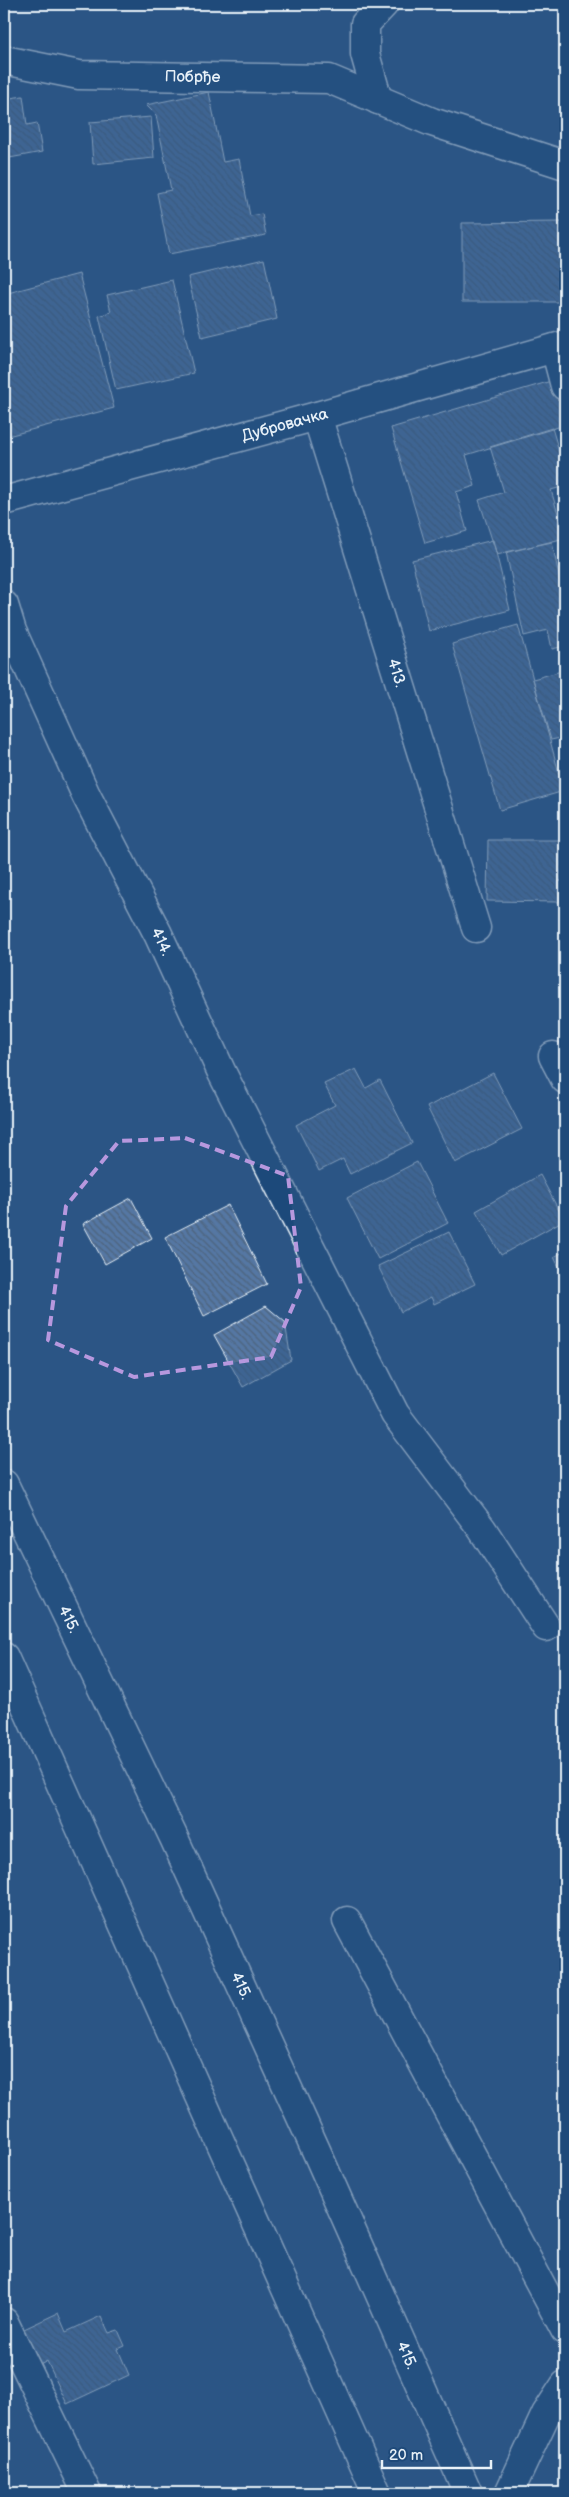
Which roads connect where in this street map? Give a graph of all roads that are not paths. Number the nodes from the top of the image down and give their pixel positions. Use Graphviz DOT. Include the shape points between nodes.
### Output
graph roads {
  1 [pos="384,4"];
  2 [pos="4,60"];
  3 [pos="378,100"];
  4 [pos="565,165"];
  5 [pos="560,346"];
  6 [pos="565,386"];
  7 [pos="317,416"];
  8 [pos="4,501"];
  9 [pos="4,605"];
  10 [pos="476,928"];
  11 [pos="4,1484"];
  12 [pos="546,1627"];
  13 [pos="4,1657"];
  14 [pos="347,1921"];
  15 [pos="4,2322"];
  16 [pos="565,2330"];
  17 [pos="565,2385"];
  18 [pos="87,2493"];
  19 [pos="377,2493"];
  20 [pos="468,2493"];
  21 [pos="509,2493"];
  1 -- 3 [label="street" via="365,24 365,54"];
  2 -- 3 [label="street, Побрђе" via="79,74 329,79"];
  3 -- 4 [label="street, Побрђе" via="432,122"];
  5 -- 6 [label="street"];
  5 -- 7 [label="street, Дубровачка"];
  7 -- 8 [label="street, Дубровачка"];
  7 -- 10 [label="street, 413."];
  9 -- 12 [label="street, 414." via="12,631 86,795 395,1414 482,1528"];
  11 -- 20 [label="street, 415." via="174,1838"];
  13 -- 19 [label="street"];
  14 -- 16 [label="street"];
  15 -- 18 [label="street"];
  17 -- 21 [label="street" via="546,2414"];
}
